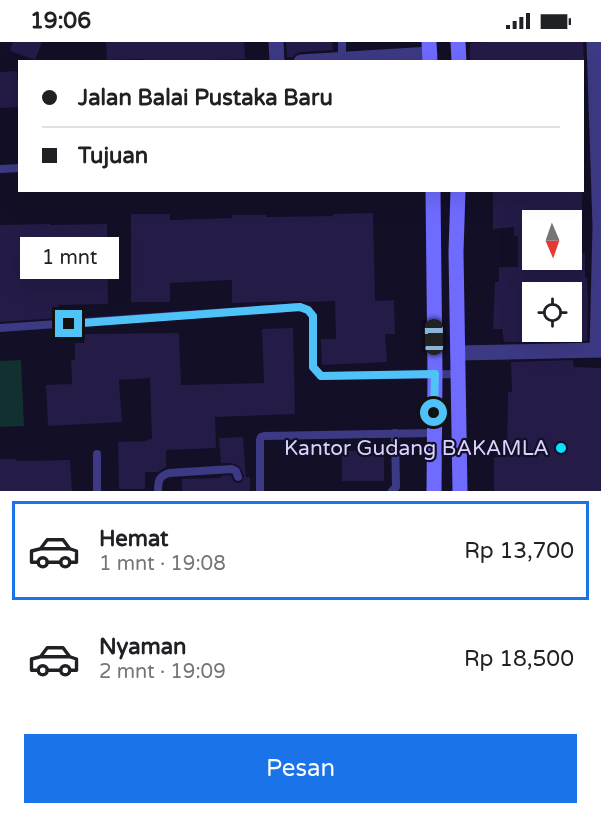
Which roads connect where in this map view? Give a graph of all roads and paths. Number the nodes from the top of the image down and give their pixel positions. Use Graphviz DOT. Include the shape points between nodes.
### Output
graph roads {
  1 [pos="276,42"];
  2 [pos="342,42"];
  3 [pos="458,42"];
  4 [pos="594,42"];
  5 [pos="430,53"];
  6 [pos="342,59"];
  7 [pos="277,60"];
  8 [pos="329,60"];
  9 [pos="459,60"];
  10 [pos="598,84"];
  11 [pos="599,157"];
  12 [pos="18,168"];
  13 [pos="0,169"];
  14 [pos="433,192"];
  15 [pos="458,192"];
  16 [pos="601,227"];
  17 [pos="433,252"];
  18 [pos="456,252"];
  19 [pos="0,328"];
  20 [pos="599,350"];
  21 [pos="458,353"];
  22 [pos="435,374"];
  23 [pos="458,374"];
  24 [pos="395,433"];
  25 [pos="434,433"];
  26 [pos="97,454"];
  27 [pos="238,477"];
  28 [pos="97,491"];
  29 [pos="158,491"];
  30 [pos="260,491"];
  31 [pos="392,491"];
  32 [pos="434,491"];
  33 [pos="460,491"];
  1 -- 7 [label="street"];
  2 -- 6 [label="lane"];
  3 -- 9 [label="street"];
  4 -- 10 [label="street"];
  5 -- 6 [label="street"];
  6 -- 8 [label="street"];
  10 -- 11 [label="street"];
  11 -- 16 [label="street"];
  12 -- 13 [label="lane"];
  14 -- 17 [label="street"];
  15 -- 18 [label="street"];
  16 -- 20 [label="street"];
  17 -- 18 [label="street"];
  17 -- 22 [label="street"];
  18 -- 21 [label="street"];
  19 -- 22 [label="lane" via="300,307 313,316 313,367 321,376"];
  20 -- 21 [label="street"];
  21 -- 23 [label="street"];
  22 -- 23 [label="lane"];
  22 -- 25 [label="street"];
  23 -- 33 [label="street"];
  24 -- 25 [label="lane"];
  24 -- 30 [label="lane" via="261,437"];
  24 -- 31 [label="lane" via="396,487"];
  25 -- 32 [label="street"];
  26 -- 28 [label="lane"];
  27 -- 29 [label="lane" via="232,469 169,473 160,478"];
}
